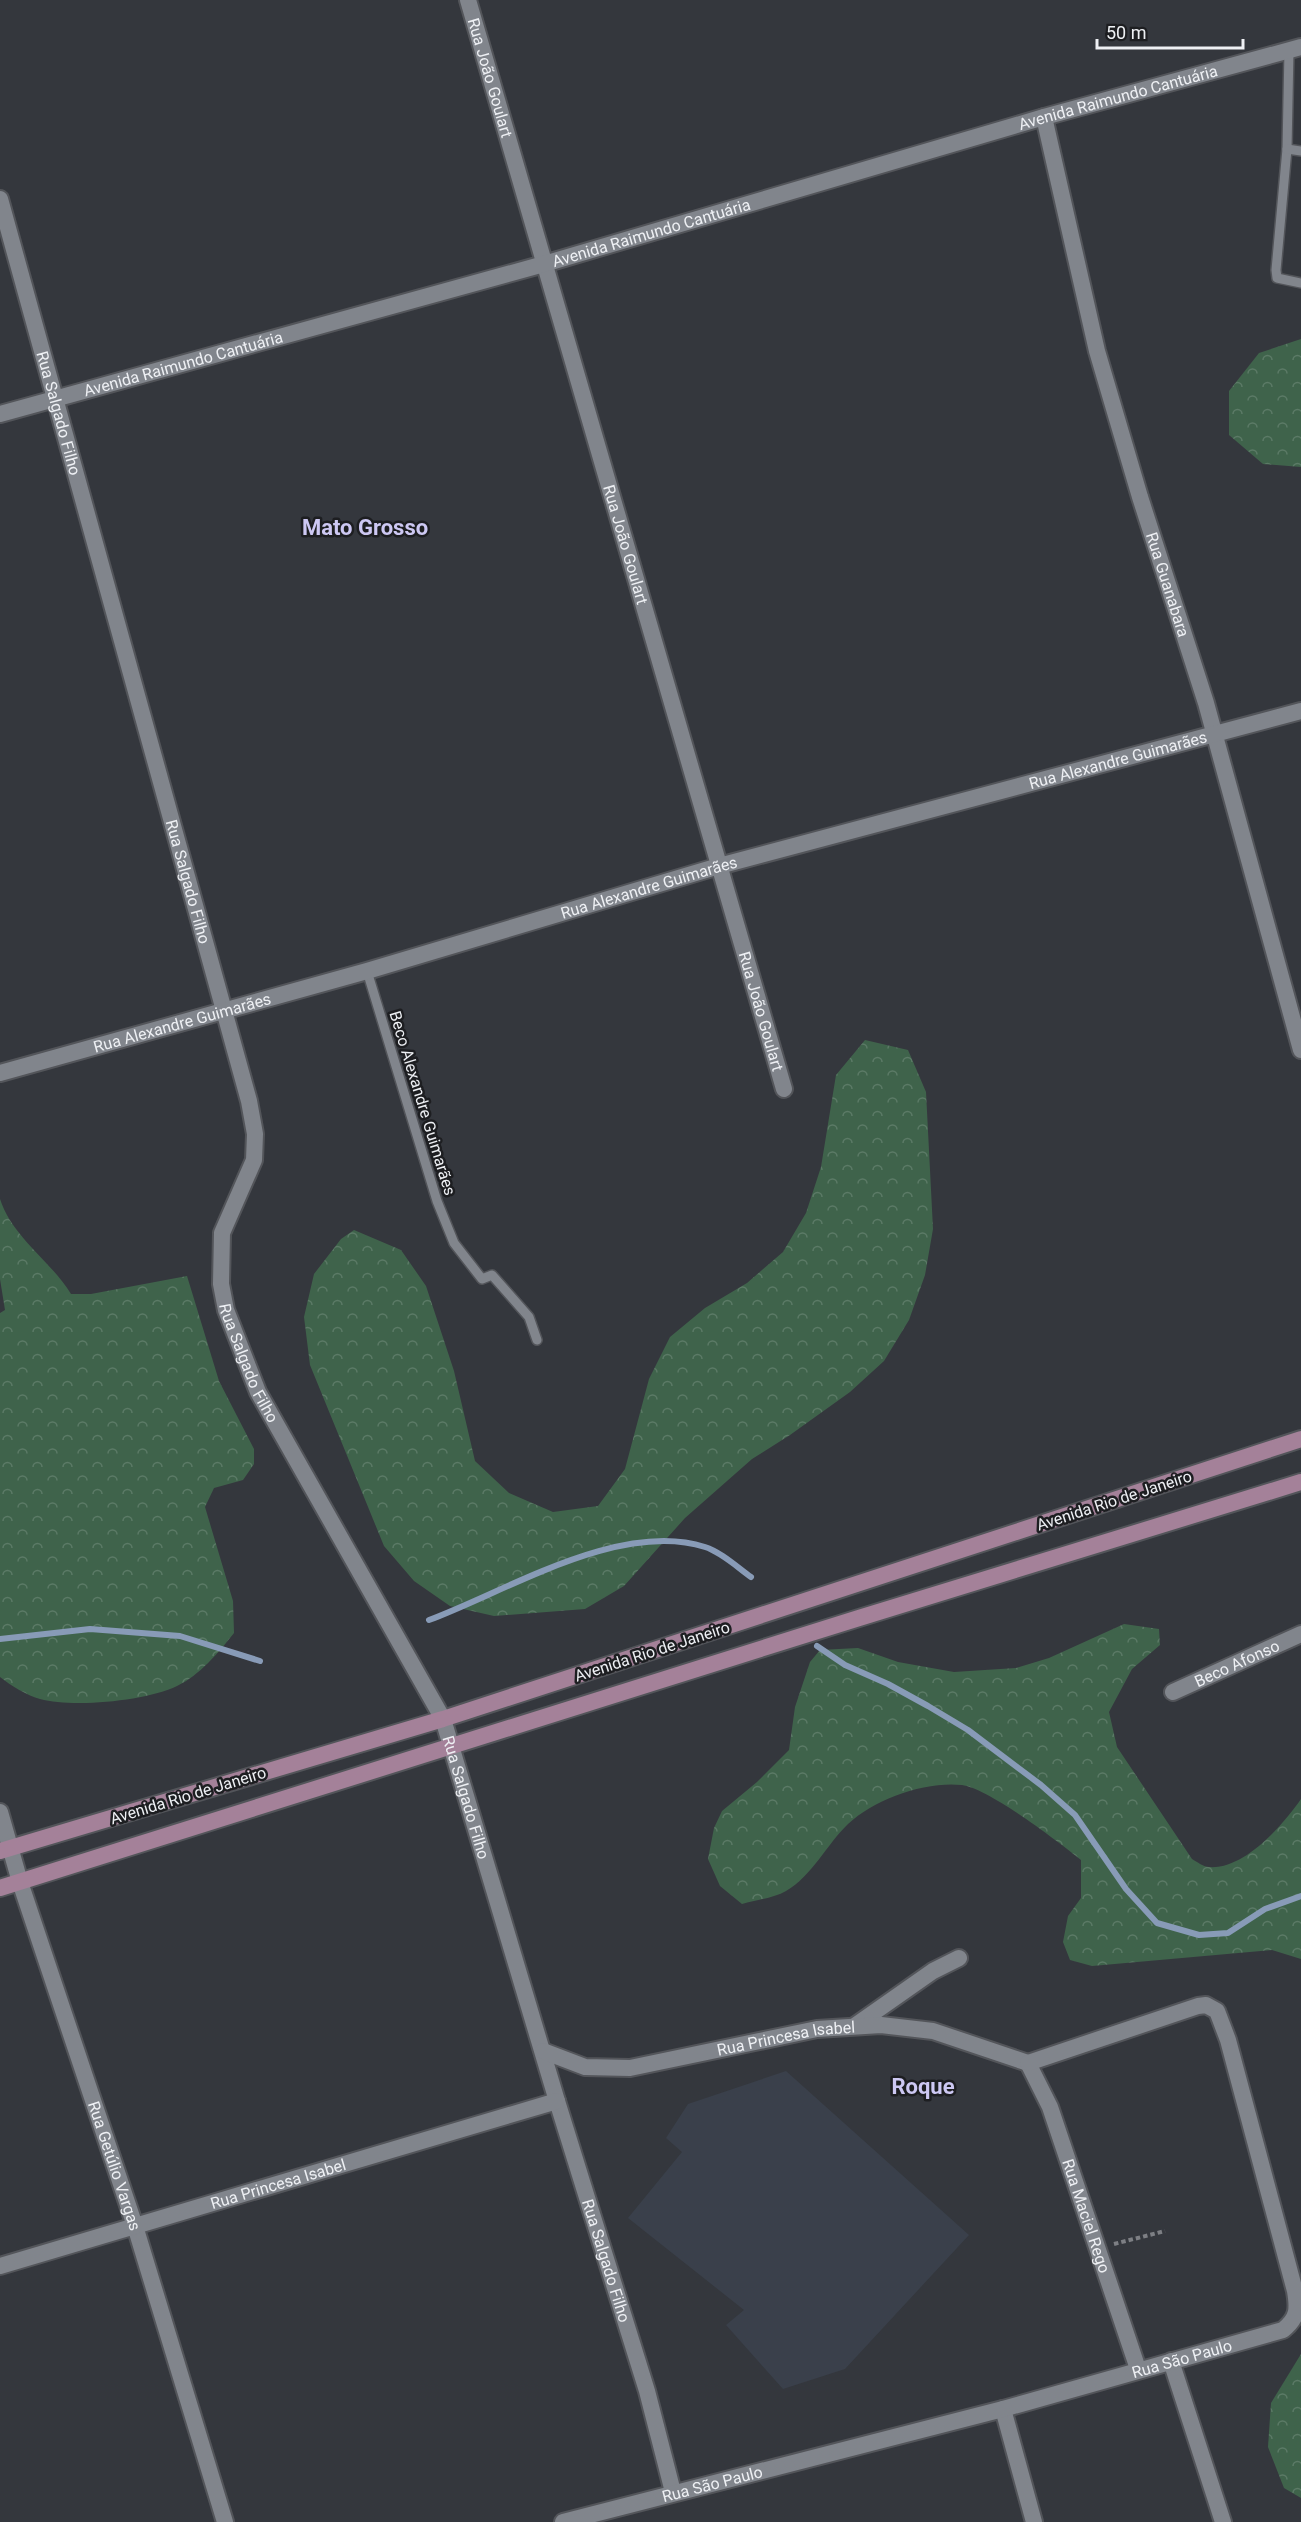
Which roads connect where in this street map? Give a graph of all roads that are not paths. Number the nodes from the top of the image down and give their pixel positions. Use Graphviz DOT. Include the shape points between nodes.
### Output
graph roads {
  1 [pos="468,0"];
  2 [pos="1295,49"];
  3 [pos="1044,117"];
  4 [pos="1287,148"];
  5 [pos="1301,151"];
  6 [pos="0,199"];
  7 [pos="544,264"];
  8 [pos="1301,283"];
  9 [pos="57,398"];
  10 [pos="0,414"];
  11 [pos="1301,711"];
  12 [pos="1215,735"];
  13 [pos="719,866"];
  14 [pos="367,970"];
  15 [pos="225,1009"];
  16 [pos="1301,1050"];
  17 [pos="0,1073"];
  18 [pos="784,1089"];
  19 [pos="537,1340"];
  20 [pos="1301,1439"];
  21 [pos="1301,1482"];
  22 [pos="1301,1634"];
  23 [pos="1173,1692"];
  24 [pos="443,1719"];
  25 [pos="452,1747"];
  26 [pos="0,1812"];
  27 [pos="5,1849"];
  28 [pos="20,1882"];
  29 [pos="0,1888"];
  30 [pos="959,1958"];
  31 [pos="855,2026"];
  32 [pos="543,2051"];
  33 [pos="1028,2063"];
  34 [pos="557,2102"];
  35 [pos="135,2226"];
  36 [pos="0,2266"];
  37 [pos="1171,2361"];
  38 [pos="1138,2369"];
  39 [pos="1002,2409"];
  40 [pos="673,2492"];
  41 [pos="225,2522"];
  42 [pos="565,2522"];
  43 [pos="1034,2522"];
  44 [pos="1222,2522"];
  1 -- 7 [label="street, Rua João Goulart"];
  2 -- 3 [label="street, Avenida Raimundo Cantuária"];
  2 -- 4 [label="lane"];
  3 -- 7 [label="street, Avenida Raimundo Cantuária"];
  3 -- 12 [label="street, Rua Guanabara" via="1097,351"];
  4 -- 5 [label="lane"];
  4 -- 8 [label="lane" via="1275,270 1277,278"];
  6 -- 9 [label="street, Rua Salgado Filho"];
  7 -- 9 [label="street, Avenida Raimundo Cantuária"];
  7 -- 13 [label="street, Rua João Goulart"];
  9 -- 10 [label="street, Avenida Raimundo Cantuária"];
  9 -- 15 [label="street, Rua Salgado Filho"];
  11 -- 12 [label="street, Rua Alexandre Guimarães"];
  12 -- 13 [label="street, Rua Alexandre Guimarães"];
  12 -- 16 [label="street, Rua Guanabara"];
  13 -- 14 [label="street, Rua Alexandre Guimarães"];
  13 -- 18 [label="street, Rua João Goulart"];
  14 -- 15 [label="street, Rua Alexandre Guimarães"];
  14 -- 19 [label="lane, Beco Alexandre Guimarães" via="415,1137 454,1243 482,1279 492,1275 529,1317"];
  15 -- 17 [label="street, Rua Alexandre Guimarães"];
  15 -- 24 [label="street, Rua Salgado Filho" via="255,1134 254,1160 222,1233 221,1284 226,1310 258,1392"];
  20 -- 24 [label="main road, Avenida Rio de Janeiro"];
  21 -- 25 [label="main road, Avenida Rio de Janeiro"];
  22 -- 23 [label="street, Beco Afonso"];
  24 -- 25 [label="street, Rua Salgado Filho"];
  24 -- 27 [label="main road, Avenida Rio de Janeiro"];
  25 -- 28 [label="main road, Avenida Rio de Janeiro"];
  25 -- 32 [label="street, Rua Salgado Filho"];
  26 -- 27 [label="street, Rua Getúlio Vargas"];
  27 -- 28 [label="street, Rua Getúlio Vargas"];
  28 -- 29 [label="main road, Avenida Rio de Janeiro"];
  28 -- 35 [label="street, Rua Getúlio Vargas"];
  30 -- 31 [label="street" via="933,1971"];
  31 -- 32 [label="street, Rua Princesa Isabel" via="817,2029 630,2068 585,2067"];
  31 -- 33 [label="street, Rua Princesa Isabel" via="933,2031"];
  32 -- 34 [label="street, Rua Salgado Filho"];
  33 -- 37 [label="street, Rua São Paulo" via="1198,2006 1212,2007 1222,2020 1298,2306 1296,2316 1283,2330"];
  33 -- 38 [label="street, Rua Maciel Rego" via="1050,2107"];
  34 -- 35 [label="street, Rua Princesa Isabel"];
  34 -- 40 [label="street, Rua Salgado Filho" via="647,2391"];
  35 -- 36 [label="street, Rua Princesa Isabel"];
  35 -- 41 [label="street, Rua Getúlio Vargas"];
  37 -- 38 [label="street, Rua São Paulo"];
  37 -- 44 [label="street"];
  38 -- 39 [label="street, Rua São Paulo"];
  39 -- 40 [label="street, Rua São Paulo"];
  39 -- 43 [label="street"];
  40 -- 42 [label="street, Rua São Paulo"];
}
